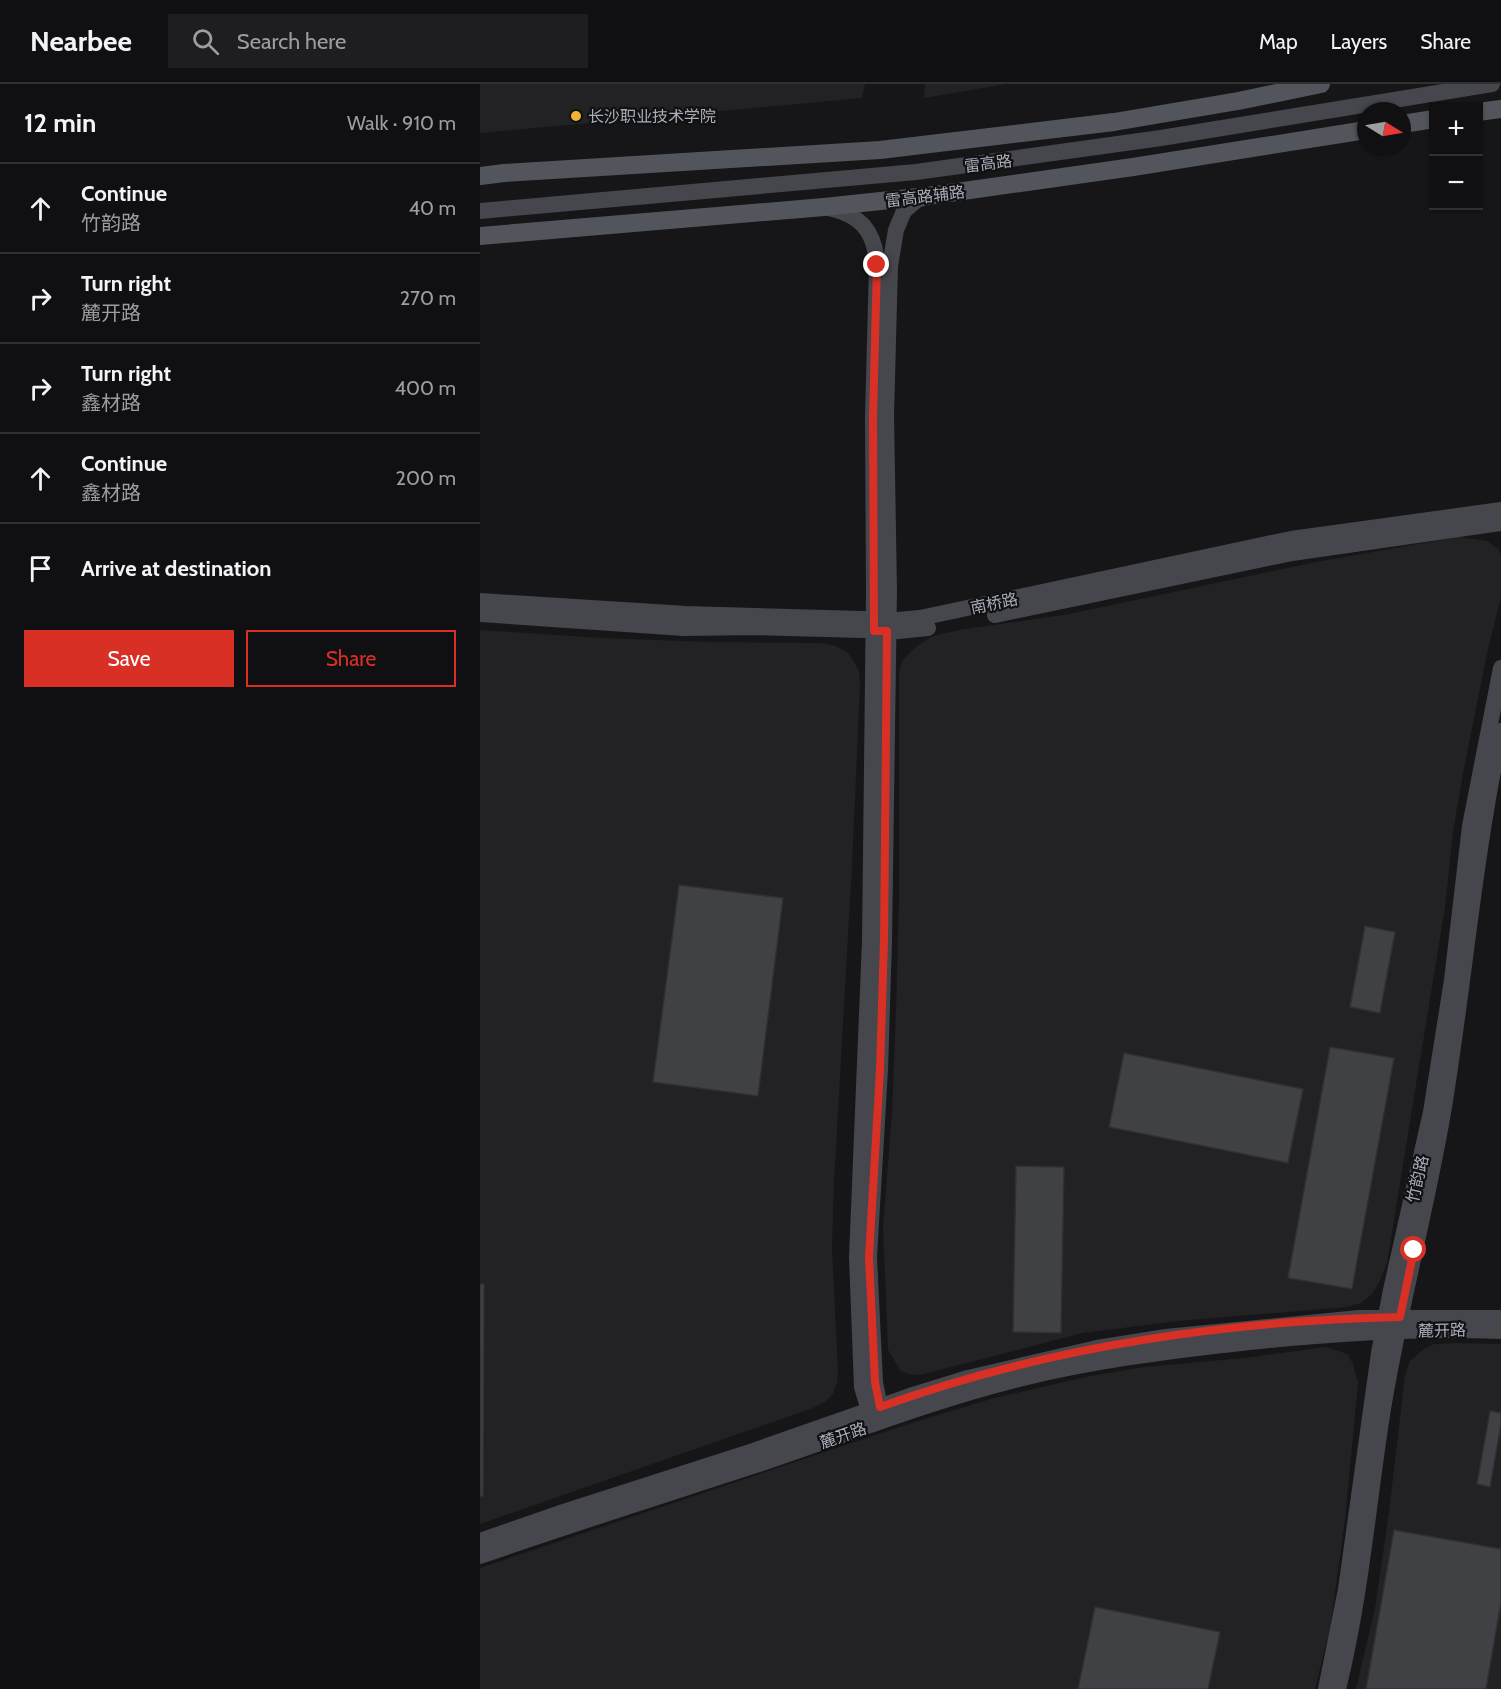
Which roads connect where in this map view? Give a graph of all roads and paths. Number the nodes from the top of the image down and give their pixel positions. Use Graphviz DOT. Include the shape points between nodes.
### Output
graph roads {
  1 [pos="1321,84"];
  2 [pos="1492,84"];
  3 [pos="1501,90"];
  4 [pos="1411,105"];
  5 [pos="1501,109"];
  6 [pos="1483,111"];
  7 [pos="1357,113"];
  8 [pos="1429,120"];
  9 [pos="1411,123"];
  10 [pos="1357,130"];
  11 [pos="480,176"];
  12 [pos="928,196"];
  13 [pos="824,207"];
  14 [pos="480,211"];
  15 [pos="480,218"];
  16 [pos="480,236"];
  17 [pos="1501,510"];
  18 [pos="1501,523"];
  19 [pos="480,601"];
  20 [pos="480,614"];
  21 [pos="881,625"];
  22 [pos="1501,668"];
  23 [pos="1501,731"];
  24 [pos="1501,1318"];
  25 [pos="1392,1324"];
  26 [pos="1501,1331"];
  27 [pos="876,1415"];
  28 [pos="480,1541"];
  29 [pos="480,1556"];
  30 [pos="1326,1689"];
  31 [pos="1338,1689"];
  1 -- 11 [label="main road" via="1114,122 880,150"];
  2 -- 14 [label="main road, 雷高路" via="1161,138 916,172"];
  3 -- 4 [label="main road"];
  5 -- 6 [label="main road"];
  7 -- 15 [label="main road, 雷高路" via="917,180"];
  8 -- 9 [label="main road"];
  10 -- 12 [label="main road, 雷高路辅路"];
  12 -- 13 [label="main road, 雷高路辅路"];
  12 -- 21 [label="main road" via="904,211 891,255"];
  13 -- 16 [label="main road, 雷高路辅路"];
  13 -- 21 [label="main road" via="847,214 866,227 876,255 873,417"];
  17 -- 21 [label="main road, 南桥路" via="1291,539"];
  18 -- 21 [label="main road, 南桥路" via="1292,553 921,630"];
  19 -- 21 [label="main road, 南桥路"];
  20 -- 21 [label="main road, 南桥路" via="684,628"];
  21 -- 27 [label="main road" via="857,1257 861,1387"];
  22 -- 25 [label="main road, 竹韵路" via="1470,826 1452,980"];
  23 -- 25 [label="main road, 竹韵路" via="1482,829 1442,1115"];
  24 -- 25 [label="main road, 麓开路"];
  25 -- 26 [label="main road, 麓开路"];
  25 -- 27 [label="main road, 麓开路" via="1097,1363"];
  25 -- 30 [label="main road, 竹韵路" via="1365,1448 1346,1589"];
  25 -- 31 [label="main road, 竹韵路" via="1359,1592"];
  27 -- 28 [label="main road, 麓开路"];
  27 -- 29 [label="main road, 麓开路"];
}
